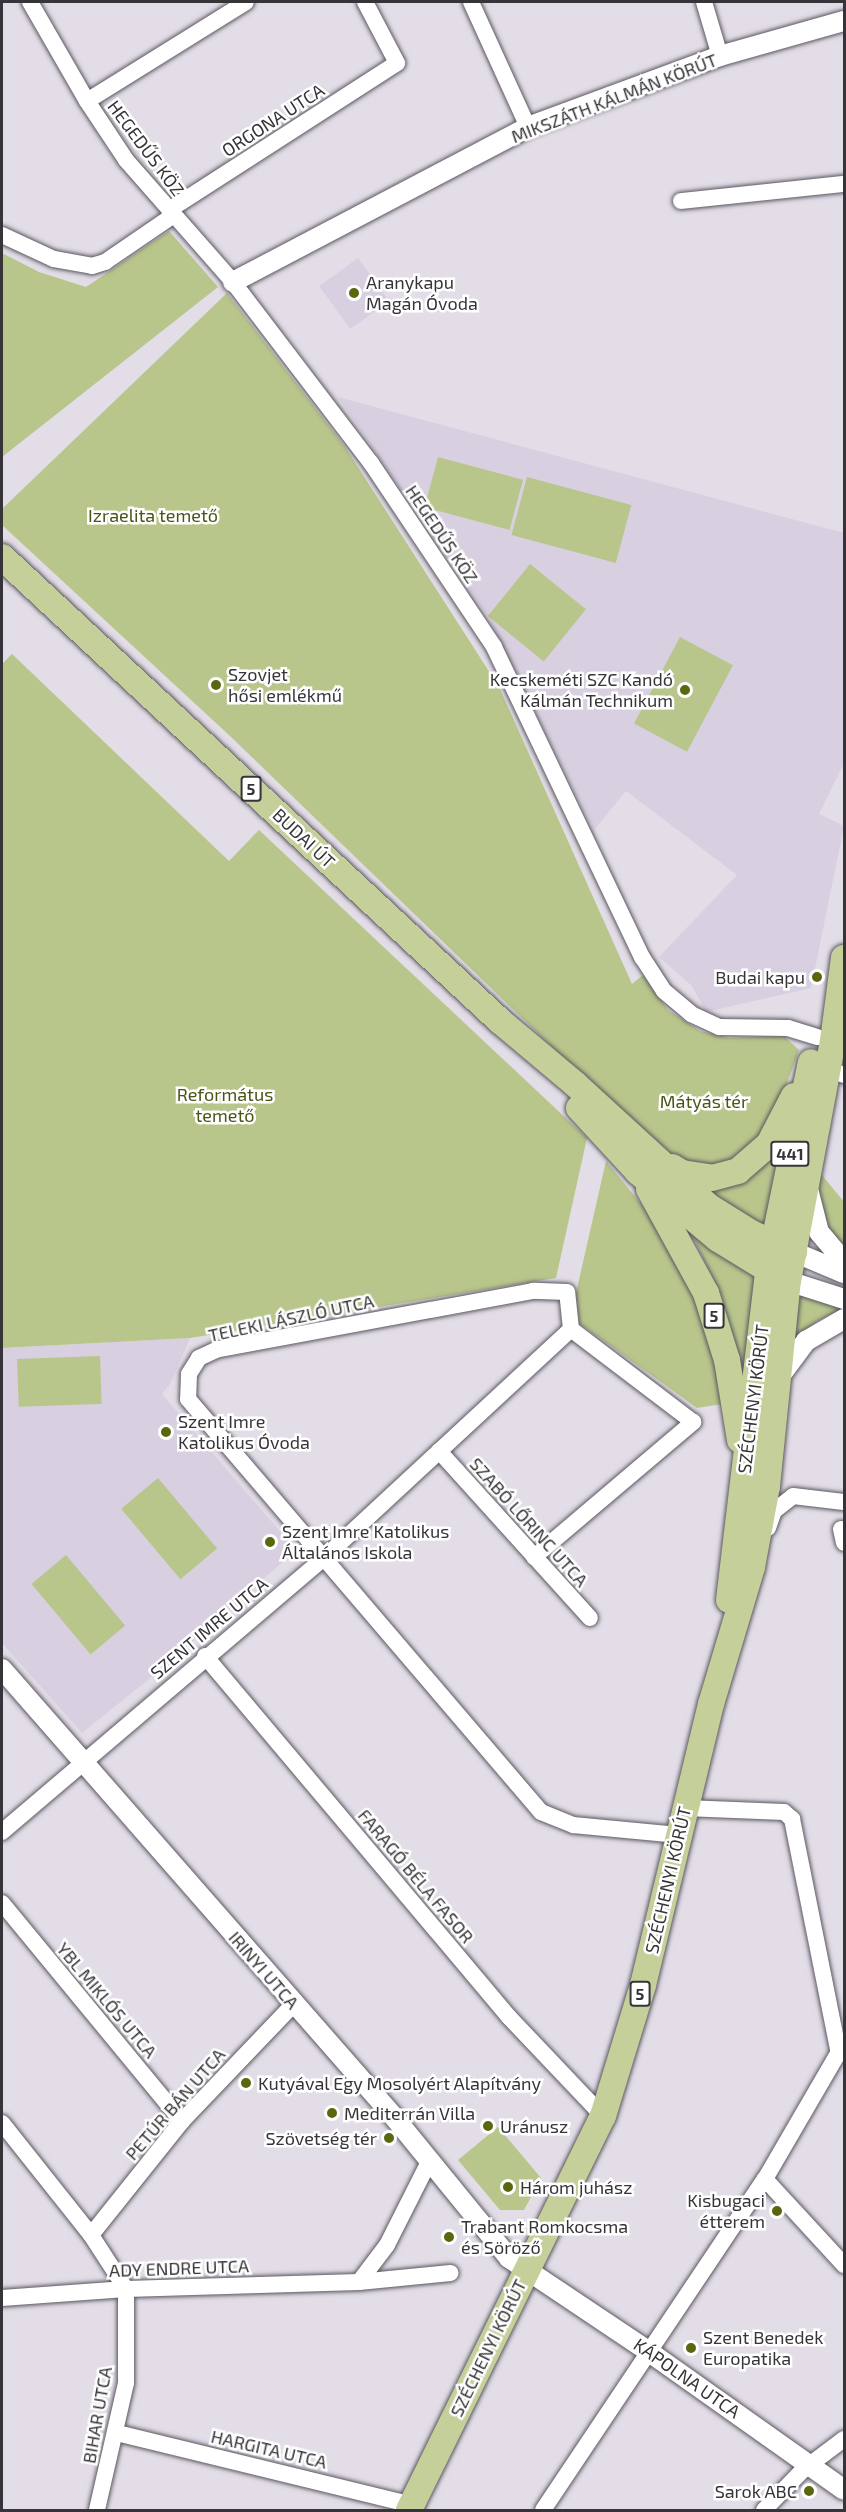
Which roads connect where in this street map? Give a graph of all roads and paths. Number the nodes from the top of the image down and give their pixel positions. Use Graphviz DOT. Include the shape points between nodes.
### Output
graph roads {
  1 [pos="30,2"];
  2 [pos="246,2"];
  3 [pos="365,2"];
  4 [pos="471,2"];
  5 [pos="704,2"];
  6 [pos="844,21"];
  7 [pos="720,56"];
  8 [pos="87,101"];
  9 [pos="528,127"];
  10 [pos="844,184"];
  11 [pos="681,201"];
  12 [pos="171,212"];
  13 [pos="2,235"];
  14 [pos="233,282"];
  15 [pos="2,556"];
  16 [pos="844,958"];
  17 [pos="836,996"];
  18 [pos="818,1037"];
  19 [pos="827,1069"];
  20 [pos="808,1164"];
  21 [pos="647,1165"];
  22 [pos="784,1248"];
  23 [pos="844,1262"];
  24 [pos="844,1273"];
  25 [pos="778,1276"];
  26 [pos="844,1299"];
  27 [pos="844,1319"];
  28 [pos="571,1329"];
  29 [pos="776,1390"];
  30 [pos="439,1451"];
  31 [pos="744,1476"];
  32 [pos="844,1502"];
  33 [pos="325,1557"];
  34 [pos="534,1557"];
  35 [pos="753,1568"];
  36 [pos="590,1618"];
  37 [pos="205,1656"];
  38 [pos="2,1670"];
  39 [pos="711,1704"];
  40 [pos="82,1761"];
  41 [pos="685,1808"];
  42 [pos="2,1832"];
  43 [pos="679,1835"];
  44 [pos="2,1903"];
  45 [pos="294,2004"];
  46 [pos="841,2046"];
  47 [pos="603,2116"];
  48 [pos="182,2121"];
  49 [pos="2,2123"];
  50 [pos="430,2160"];
  51 [pos="765,2179"];
  52 [pos="92,2235"];
  53 [pos="844,2265"];
  54 [pos="526,2270"];
  55 [pos="451,2273"];
  56 [pos="359,2282"];
  57 [pos="126,2289"];
  58 [pos="2,2298"];
  59 [pos="648,2351"];
  60 [pos="117,2433"];
  61 [pos="844,2439"];
  62 [pos="810,2464"];
  63 [pos="844,2490"];
  64 [pos="410,2508"];
  65 [pos="97,2511"];
  66 [pos="543,2511"];
  67 [pos="764,2511"];
  1 -- 8 [label="street, HEGEDŰS KÖZ"];
  2 -- 8 [label="street"];
  3 -- 12 [label="street, ORGONA UTCA" via="398,63"];
  4 -- 9 [label="street"];
  5 -- 7 [label="street"];
  6 -- 7 [label="street, MIKSZÁTH KÁLMÁN KÖRÚT"];
  7 -- 9 [label="street, MIKSZÁTH KÁLMÁN KÖRÚT"];
  8 -- 12 [label="street, HEGEDŰS KÖZ" via="126,160"];
  9 -- 14 [label="street, MIKSZÁTH KÁLMÁN KÖRÚT"];
  10 -- 11 [label="street"];
  12 -- 13 [label="street, ORGONA UTCA" via="105,262 92,266 54,259"];
  12 -- 14 [label="street, HEGEDŰS KÖZ"];
  14 -- 18 [label="street, HEGEDŰS KÖZ" via="371,462 494,647 642,957 664,991 691,1014 719,1027 789,1028"];
  15 -- 21 [label="main road, BUDAI ÚT / 5" via="500,1021"];
  16 -- 17 [label="main road, 441"];
  17 -- 18 [label="main road, 441"];
  17 -- 19 [label="main road, 441"];
  18 -- 19 [label="main road, 441"];
  19 -- 20 [label="main road, 441"];
  19 -- 21 [label="main road" via="769,1144 738,1171 699,1178"];
  19 -- 22 [label="main road, 441"];
  20 -- 22 [label="main road, 441"];
  20 -- 23 [label="street" via="808,1191 815,1221 826,1243"];
  21 -- 22 [label="main road, 5" via="708,1206"];
  21 -- 25 [label="main road, 5" via="718,1239"];
  21 -- 31 [label="main road, 5" via="710,1303 731,1379"];
  22 -- 24 [label="street"];
  22 -- 25 [label="main road, 5"];
  25 -- 26 [label="street"];
  25 -- 29 [label="main road, SZÉCHENYI KÖRÚT / 5"];
  25 -- 31 [label="main road, SZÉCHENYI KÖRÚT / 5"];
  27 -- 29 [label="street" via="806,1341 786,1363"];
  28 -- 30 [label="street, SZENT IMRE UTCA"];
  28 -- 33 [label="street, TELEKI LÁSZLÓ UTCA" via="567,1292 533,1291 216,1350 199,1358 189,1374 188,1399"];
  28 -- 34 [label="street" via="693,1422"];
  29 -- 35 [label="main road, SZÉCHENYI KÖRÚT / 5" via="767,1486"];
  30 -- 33 [label="street, SZENT IMRE UTCA"];
  30 -- 34 [label="street, SZABÓ LŐRINC UTCA"];
  31 -- 39 [label="main road, SZÉCHENYI KÖRÚT / 5" via="727,1621"];
  32 -- 35 [label="street" via="806,1495 783,1500 774,1511"];
  33 -- 37 [label="street, SZENT IMRE UTCA"];
  33 -- 43 [label="street, TELEKI LÁSZLÓ UTCA" via="541,1812 573,1825"];
  34 -- 36 [label="street, SZABÓ LŐRINC UTCA"];
  35 -- 39 [label="main road, SZÉCHENYI KÖRÚT / 5"];
  37 -- 40 [label="street, SZENT IMRE UTCA"];
  37 -- 47 [label="street, FARAGÓ BÉLA FASOR" via="508,2017"];
  38 -- 40 [label="street, IRINYI UTCA"];
  39 -- 41 [label="main road, SZÉCHENYI KÖRÚT / 5"];
  40 -- 42 [label="street, SZENT IMRE UTCA"];
  40 -- 45 [label="street, IRINYI UTCA"];
  41 -- 43 [label="main road, SZÉCHENYI KÖRÚT / 5"];
  41 -- 46 [label="street" via="789,1814 800,1842"];
  43 -- 47 [label="main road, SZÉCHENYI KÖRÚT / 5" via="643,1985"];
  44 -- 48 [label="street, YBL MIKLÓS UTCA"];
  45 -- 48 [label="street, PETÚR BÁN UTCA"];
  45 -- 50 [label="street, IRINYI UTCA"];
  46 -- 51 [label="street"];
  47 -- 54 [label="main road, SZÉCHENYI KÖRÚT / 5"];
  48 -- 52 [label="street, PETÚR BÁN UTCA"];
  49 -- 52 [label="street"];
  50 -- 54 [label="street, IRINYI UTCA" via="509,2258"];
  50 -- 56 [label="street" via="387,2245"];
  51 -- 53 [label="street"];
  51 -- 59 [label="street"];
  52 -- 57 [label="street"];
  54 -- 59 [label="street, KÁPOLNA UTCA"];
  54 -- 64 [label="main road, SZÉCHENYI KÖRÚT / 5"];
  55 -- 56 [label="street, ADY ENDRE UTCA"];
  56 -- 57 [label="street, ADY ENDRE UTCA"];
  57 -- 58 [label="street, ADY ENDRE UTCA"];
  57 -- 60 [label="street, BIHAR UTCA" via="126,2382"];
  59 -- 62 [label="street, KÁPOLNA UTCA"];
  59 -- 66 [label="street"];
  60 -- 64 [label="street, HARGITA UTCA"];
  60 -- 65 [label="street, BIHAR UTCA"];
  61 -- 62 [label="street"];
  62 -- 63 [label="street, KÁPOLNA UTCA"];
  62 -- 67 [label="street"];
}
